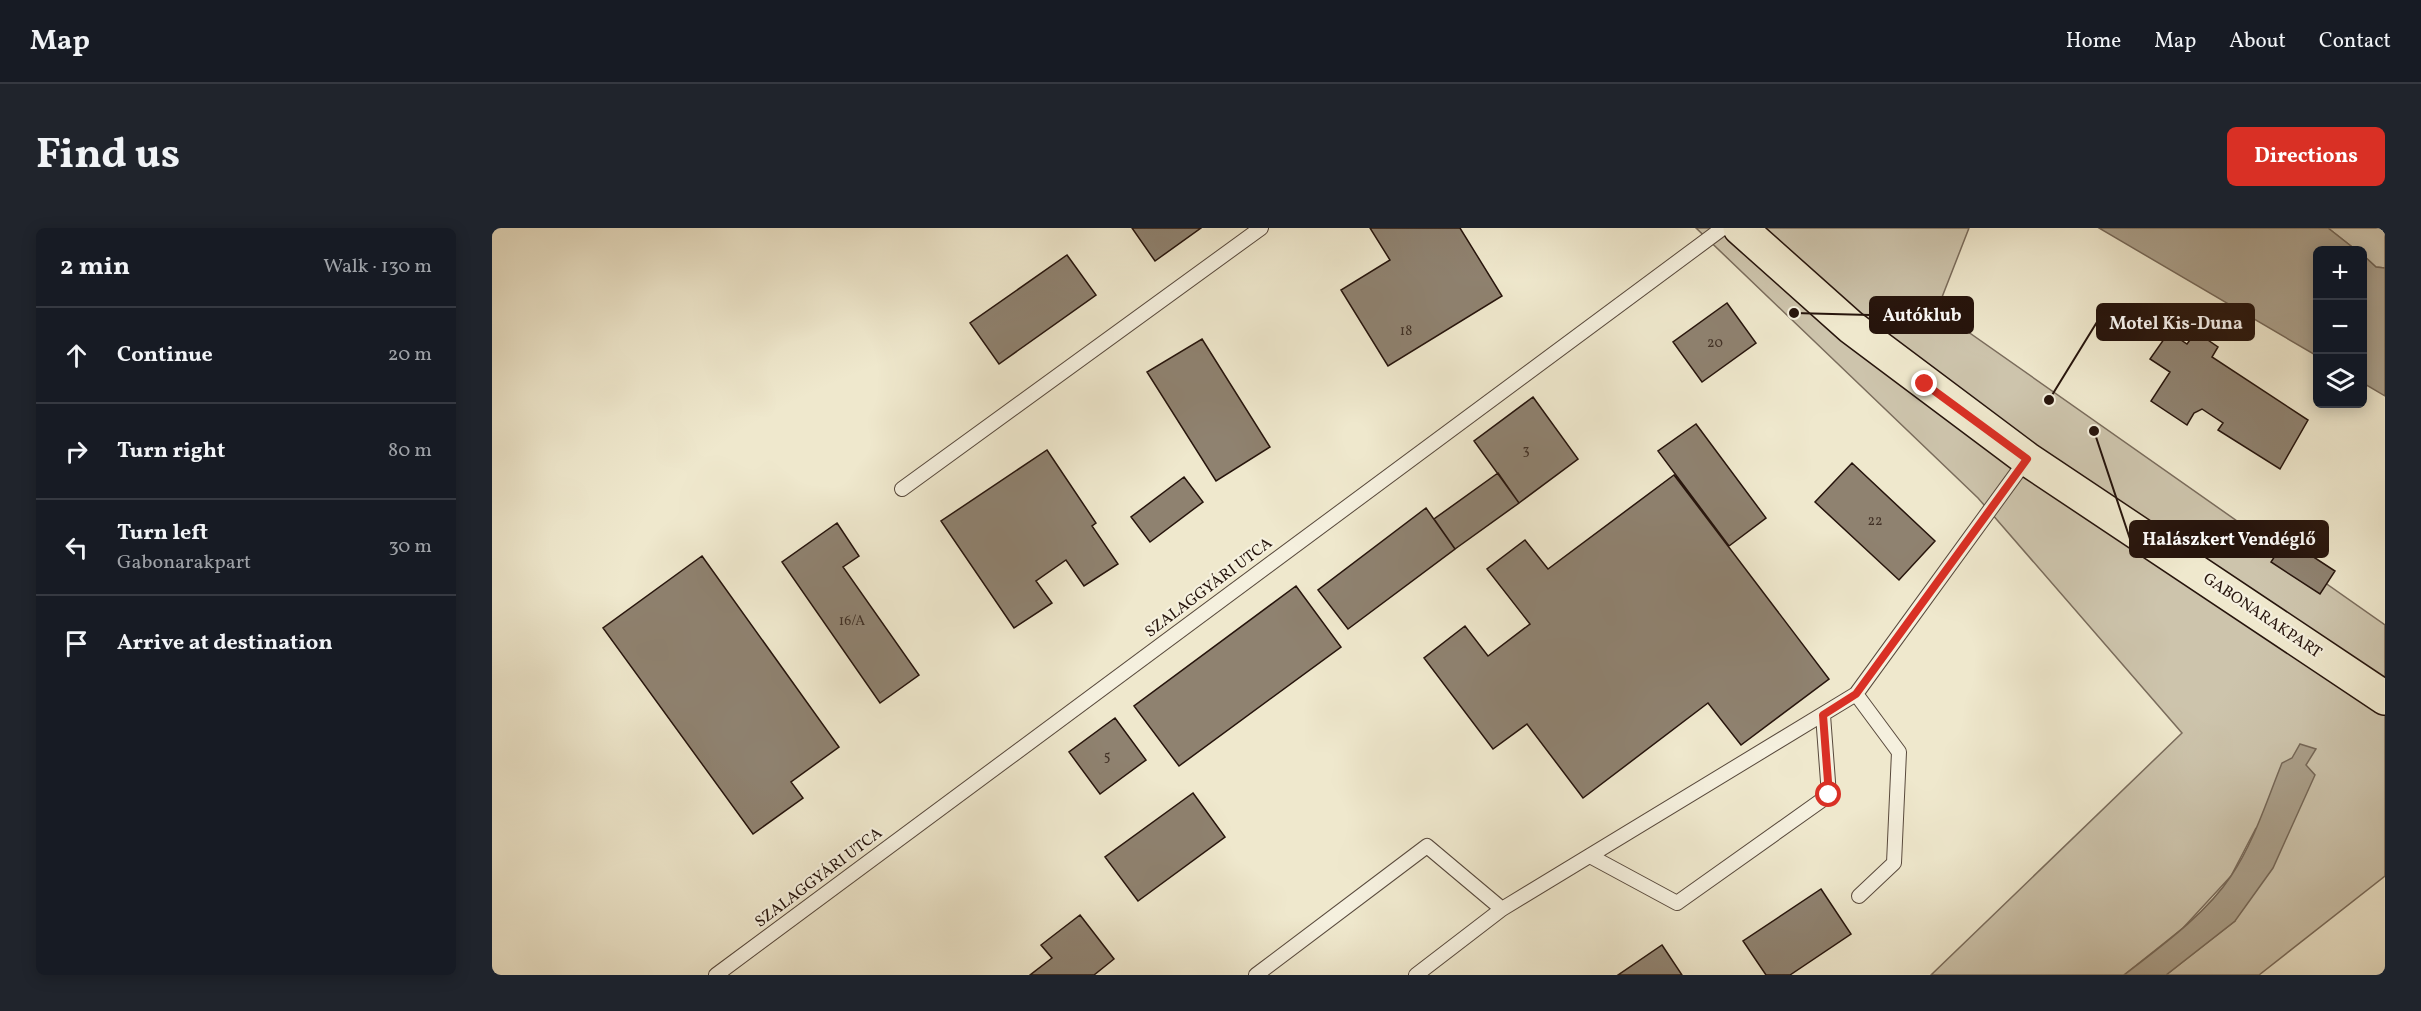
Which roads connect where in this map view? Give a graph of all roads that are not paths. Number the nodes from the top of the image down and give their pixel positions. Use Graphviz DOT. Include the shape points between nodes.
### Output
graph roads {
  1 [pos="1261,228"];
  2 [pos="1723,228"];
  3 [pos="1740,228"];
  4 [pos="2027,459"];
  5 [pos="902,489"];
  6 [pos="1856,694"];
  7 [pos="2385,698"];
  8 [pos="1823,715"];
  9 [pos="1590,856"];
  10 [pos="1859,896"];
  11 [pos="1502,909"];
  12 [pos="716,975"];
  13 [pos="1256,975"];
  14 [pos="1416,975"];
  1 -- 5 [label="lane"];
  2 -- 12 [label="lane, SZALAGGYÁRI UTCA"];
  3 -- 4 [label="main road, GABONARAKPART" via="1851,327"];
  4 -- 6 [label="lane"];
  4 -- 7 [label="main road, GABONARAKPART"];
  6 -- 8 [label="lane"];
  6 -- 10 [label="lane" via="1899,752 1894,863"];
  8 -- 9 [label="lane"];
  8 -- 9 [label="lane" via="1829,795 1677,903"];
  9 -- 11 [label="lane"];
  11 -- 13 [label="lane" via="1427,846"];
  11 -- 14 [label="lane"];
}
